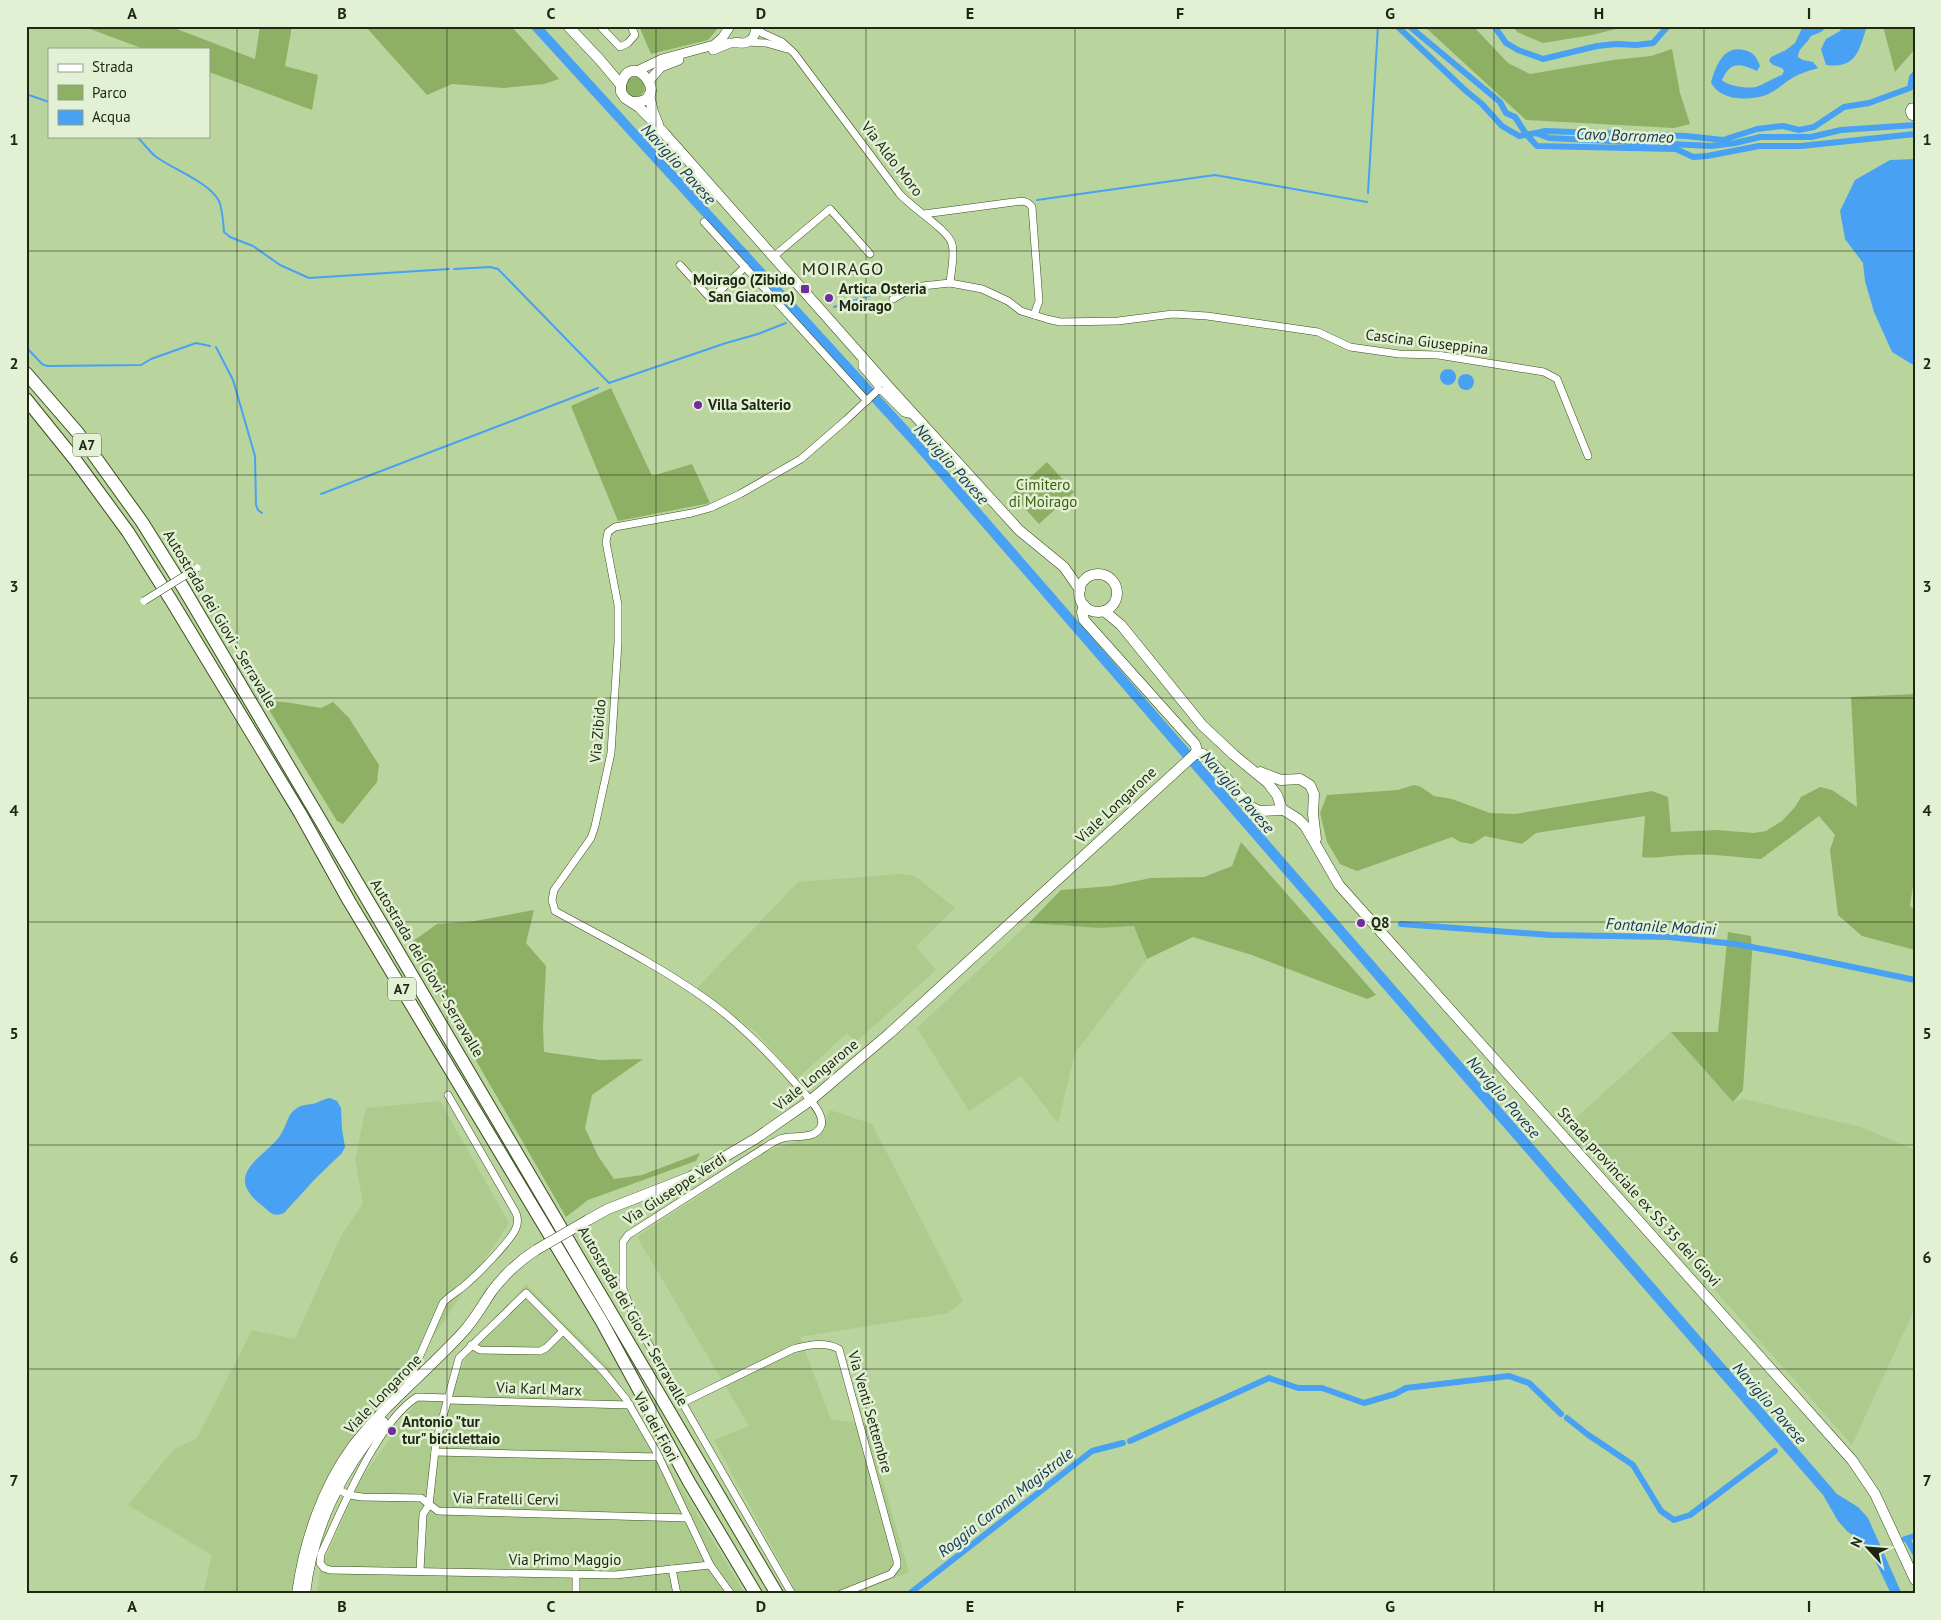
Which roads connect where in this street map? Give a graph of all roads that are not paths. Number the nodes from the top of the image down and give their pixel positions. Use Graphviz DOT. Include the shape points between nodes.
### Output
graph roads {
  1 [pos="568,26"];
  2 [pos="600,26"];
  3 [pos="631,26"];
  4 [pos="731,26"];
  5 [pos="755,26"];
  6 [pos="744,43"];
  7 [pos="794,53"];
  8 [pos="600,60"];
  9 [pos="632,73"];
  10 [pos="649,81"];
  11 [pos="620,85"];
  12 [pos="648,95"];
  13 [pos="634,102"];
  14 [pos="1915,107"];
  15 [pos="1915,116"];
  16 [pos="664,133"];
  17 [pos="924,214"];
  18 [pos="704,222"];
  19 [pos="870,254"];
  20 [pos="773,257"];
  21 [pos="680,265"];
  22 [pos="745,267"];
  23 [pos="950,283"];
  24 [pos="893,299"];
  25 [pos="1034,315"];
  26 [pos="862,357"];
  27 [pos="26,373"];
  28 [pos="878,390"];
  29 [pos="26,399"];
  30 [pos="867,401"];
  31 [pos="915,415"];
  32 [pos="1588,456"];
  33 [pos="1064,567"];
  34 [pos="197,568"];
  35 [pos="1090,577"];
  36 [pos="1080,590"];
  37 [pos="144,601"];
  38 [pos="1115,602"];
  39 [pos="1084,605"];
  40 [pos="1104,611"];
  41 [pos="1132,637"];
  42 [pos="1194,754"];
  43 [pos="1249,766"];
  44 [pos="1293,779"];
  45 [pos="1278,798"];
  46 [pos="1314,800"];
  47 [pos="1287,812"];
  48 [pos="1318,849"];
  49 [pos="448,1095"];
  50 [pos="811,1100"];
  51 [pos="563,1331"];
  52 [pos="471,1345"];
  53 [pos="408,1391"];
  54 [pos="447,1399"];
  55 [pos="682,1404"];
  56 [pos="630,1405"];
  57 [pos="434,1452"];
  58 [pos="659,1457"];
  59 [pos="334,1487"];
  60 [pos="349,1495"];
  61 [pos="429,1505"];
  62 [pos="688,1518"];
  63 [pos="1906,1560"];
  64 [pos="710,1566"];
  65 [pos="1915,1567"];
  66 [pos="672,1569"];
  67 [pos="420,1572"];
  68 [pos="576,1574"];
  69 [pos="1915,1580"];
  70 [pos="298,1594"];
  71 [pos="305,1594"];
  72 [pos="576,1594"];
  73 [pos="677,1594"];
  74 [pos="731,1594"];
  75 [pos="756,1594"];
  76 [pos="777,1594"];
  77 [pos="792,1594"];
  78 [pos="841,1594"];
  1 -- 8 [label="main road"];
  2 -- 3 [label="street" via="620,47 635,35"];
  4 -- 6 [label="street" via="731,36"];
  4 -- 9 [label="street" via="714,45 662,59"];
  5 -- 6 [label="street" via="754,36"];
  5 -- 7 [label="street, Via Aldo Moro"];
  6 -- 7 [label="street" via="773,44"];
  6 -- 10 [label="street" via="730,43 667,64"];
  7 -- 17 [label="street, Via Aldo Moro" via="899,194"];
  8 -- 9 [label="main road" via="619,71"];
  8 -- 11 [label="main road"];
  9 -- 10 [label="main road" via="642,74"];
  9 -- 11 [label="main road" via="623,78"];
  10 -- 12 [label="main road"];
  11 -- 13 [label="main road" via="625,98"];
  12 -- 13 [label="main road" via="642,101"];
  12 -- 16 [label="main road"];
  13 -- 16 [label="main road"];
  14 -- 15 [label="street" via="1909,111 1910,116"];
  16 -- 20 [label="main road"];
  17 -- 23 [label="street, Via Aldo Moro" via="953,245"];
  17 -- 25 [label="street" via="1024,201 1030,204 1039,303"];
  18 -- 22 [label="street"];
  19 -- 20 [label="street" via="830,209"];
  20 -- 26 [label="main road"];
  21 -- 22 [label="street" via="711,298"];
  22 -- 30 [label="street"];
  23 -- 24 [label="street, Cascina Giuseppina" via="913,287"];
  23 -- 25 [label="street, Cascina Giuseppina" via="982,289"];
  25 -- 32 [label="street, Cascina Giuseppina" via="1060,322 1118,321 1173,314 1232,319 1318,332 1350,346 1399,354 1438,355 1544,372 1557,379"];
  26 -- 28 [label="street" via="862,367"];
  26 -- 31 [label="main road"];
  27 -- 76 [label="highway, Autostrada dei Giovi - Serravalle / A7" via="78,433 142,522 184,589"];
  28 -- 30 [label="street, Via Zibido"];
  28 -- 31 [label="street" via="904,413"];
  29 -- 75 [label="highway, Autostrada dei Giovi - Serravalle / A7" via="128,532 171,600 602,1322 689,1482"];
  30 -- 50 [label="street, Via Zibido" via="801,459 740,494 710,508 615,527 608,532 606,542 618,605 618,643 608,770 591,838 564,874 552,900 555,911 671,976 720,1010 755,1040"];
  31 -- 33 [label="main road" via="1019,530"];
  33 -- 35 [label="main road"];
  33 -- 36 [label="main road"];
  34 -- 37 [label="street, bridge"];
  35 -- 36 [label="main road"];
  35 -- 38 [label="main road, Strada provinciale ex SS 35 dei Giovi" via="1104,575 1112,580 1116,589"];
  36 -- 39 [label="main road"];
  38 -- 40 [label="main road"];
  38 -- 41 [label="main road, Strada provinciale ex SS 35 dei Giovi"];
  39 -- 40 [label="main road, Strada provinciale ex SS 35 dei Giovi" via="1093,611"];
  39 -- 42 [label="main road" via="1084,620 1195,744 1197,750"];
  40 -- 41 [label="main road, Strada provinciale ex SS 35 dei Giovi"];
  41 -- 43 [label="main road, Strada provinciale ex SS 35 dei Giovi" via="1202,725"];
  42 -- 47 [label="main road" via="1203,754 1249,806 1259,811"];
  42 -- 50 [label="main road, Viale Longarone" via="913,1012"];
  43 -- 44 [label="main road, Strada provinciale ex SS 35 dei Giovi" via="1274,778"];
  43 -- 45 [label="main road, Strada provinciale ex SS 35 dei Giovi" via="1268,783"];
  44 -- 45 [label="main road" via="1282,785"];
  44 -- 46 [label="main road, Strada provinciale ex SS 35 dei Giovi" via="1309,784 1314,791"];
  45 -- 47 [label="main road, Strada provinciale ex SS 35 dei Giovi"];
  46 -- 47 [label="main road" via="1306,813"];
  46 -- 48 [label="main road, Strada provinciale ex SS 35 dei Giovi" via="1313,821"];
  47 -- 48 [label="main road, Strada provinciale ex SS 35 dei Giovi" via="1303,824"];
  48 -- 63 [label="main road, Strada provinciale ex SS 35 dei Giovi" via="1339,885 1852,1460 1875,1494"];
  49 -- 53 [label="street" via="516,1213 517,1226 512,1236 481,1269 443,1303 412,1372"];
  50 -- 53 [label="main road, Viale Longarone, bridge" via="755,1140 690,1177 608,1209 519,1262 503,1278 466,1329"];
  50 -- 55 [label="street, Via Giuseppe Verdi" via="821,1118 822,1125 818,1131 772,1143 628,1235 623,1242 625,1297 640,1331"];
  51 -- 52 [label="street" via="540,1351 480,1350"];
  51 -- 52 [label="street, Via dei Fiori" via="528,1294 524,1294"];
  51 -- 56 [label="street, Via dei Fiori" via="604,1372"];
  52 -- 54 [label="street" via="458,1358"];
  53 -- 59 [label="main road, Viale Longarone"];
  54 -- 56 [label="street, Via Karl Marx"];
  54 -- 57 [label="street"];
  54 -- 60 [label="street, Via Karl Marx" via="418,1397 400,1411 376,1443"];
  55 -- 77 [label="street"];
  55 -- 78 [label="street, Via Venti Settembre" via="793,1349 810,1345 839,1348 897,1561 891,1574"];
  56 -- 58 [label="street, Via dei Fiori"];
  57 -- 58 [label="street"];
  57 -- 61 [label="street"];
  58 -- 62 [label="street, Via dei Fiori"];
  59 -- 60 [label="street, Via Fratelli Cervi"];
  59 -- 70 [label="main road, Viale Longarone" via="312,1527"];
  59 -- 71 [label="main road, Viale Longarone" via="310,1560"];
  60 -- 61 [label="street, Via Fratelli Cervi" via="417,1498"];
  60 -- 67 [label="street, Via Primo Maggio" via="322,1554 320,1563 324,1568"];
  61 -- 62 [label="street, Via Fratelli Cervi" via="438,1512"];
  61 -- 67 [label="street" via="423,1514"];
  62 -- 64 [label="street, Via dei Fiori"];
  63 -- 65 [label="street"];
  63 -- 69 [label="main road, Strada provinciale ex SS 35 dei Giovi"];
  64 -- 66 [label="street, Via Primo Maggio"];
  64 -- 74 [label="street, Via dei Fiori"];
  66 -- 68 [label="street, Via Primo Maggio" via="615,1575"];
  66 -- 73 [label="street"];
  67 -- 68 [label="street, Via Primo Maggio"];
  68 -- 72 [label="street"];
}
